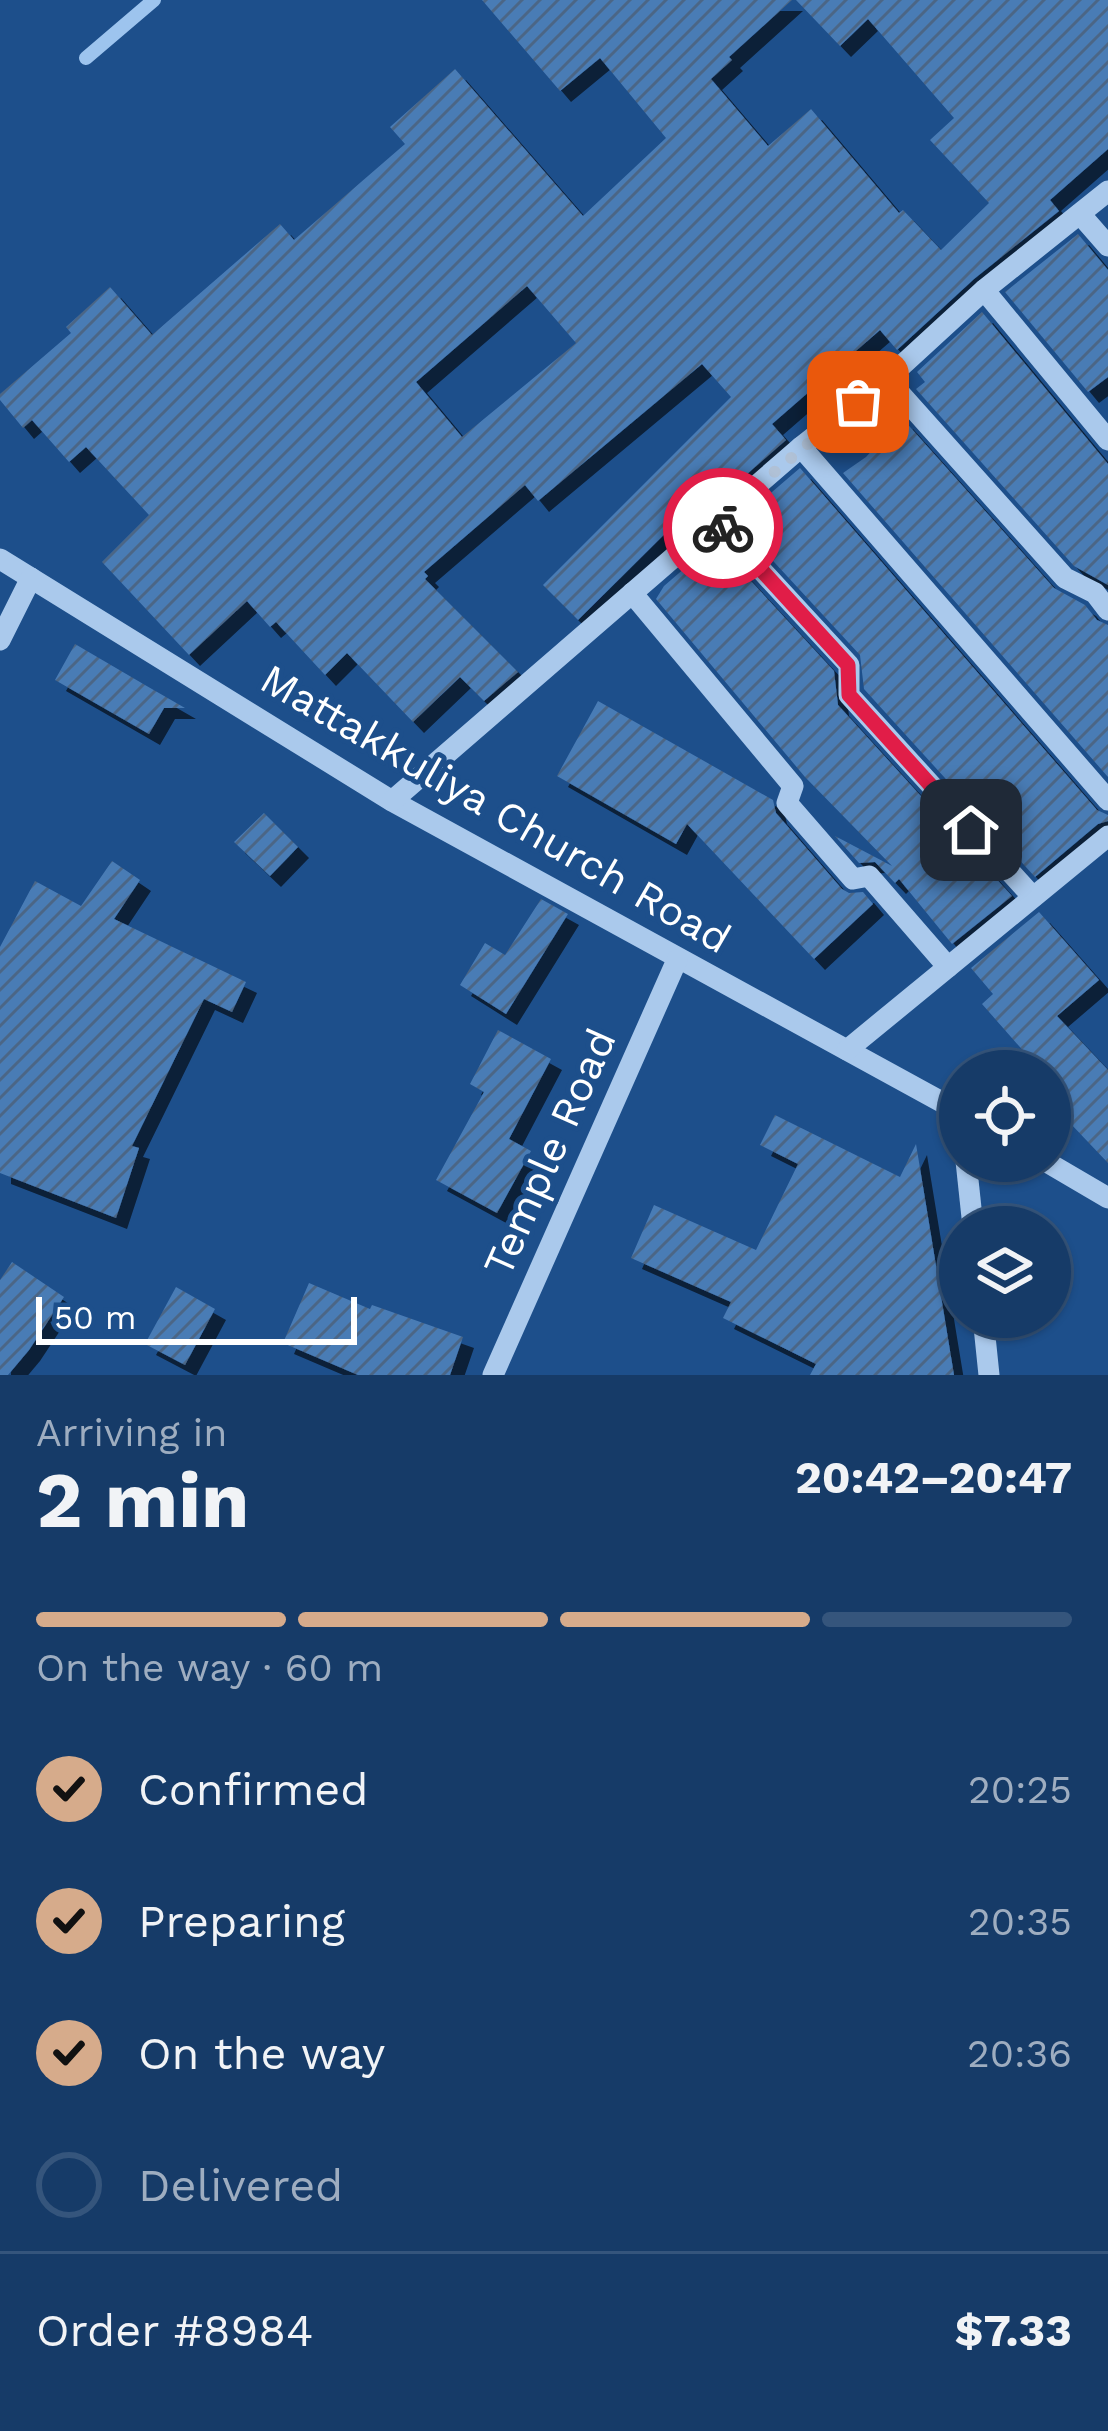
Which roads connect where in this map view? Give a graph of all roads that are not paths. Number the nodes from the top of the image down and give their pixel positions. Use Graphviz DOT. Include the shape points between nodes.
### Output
graph roads {
  1 [pos="1108,191"];
  2 [pos="1080,214"];
  3 [pos="1108,246"];
  4 [pos="984,290"];
  5 [pos="887,379"];
  6 [pos="1108,440"];
  7 [pos="801,447"];
  8 [pos="716,521"];
  9 [pos="0,559"];
  10 [pos="31,578"];
  11 [pos="632,593"];
  12 [pos="1108,610"];
  13 [pos="0,640"];
  14 [pos="392,800"];
  15 [pos="1108,800"];
  16 [pos="1108,836"];
  17 [pos="1033,898"];
  18 [pos="677,960"];
  19 [pos="948,967"];
  20 [pos="847,1050"];
  21 [pos="939,1100"];
  22 [pos="1071,1176"];
  23 [pos="1108,1198"];
  24 [pos="985,1338"];
  25 [pos="493,1375"];
  26 [pos="989,1375"];
  1 -- 2 [label="street"];
  2 -- 3 [label="street"];
  2 -- 4 [label="street"];
  4 -- 5 [label="street"];
  4 -- 6 [label="street"];
  5 -- 7 [label="street"];
  5 -- 12 [label="street" via="1064,578 1095,593"];
  7 -- 8 [label="street"];
  7 -- 15 [label="street"];
  8 -- 11 [label="street"];
  8 -- 17 [label="street" via="848,665 849,695"];
  9 -- 10 [label="street, Mattakkuliya Church Road"];
  10 -- 13 [label="street"];
  10 -- 14 [label="street, Mattakkuliya Church Road"];
  11 -- 14 [label="street"];
  11 -- 19 [label="street" via="793,786 787,803 854,879 869,875"];
  14 -- 18 [label="street, Mattakkuliya Church Road"];
  16 -- 17 [label="street"];
  17 -- 19 [label="street"];
  18 -- 20 [label="street, Mattakkuliya Church Road"];
  18 -- 25 [label="street, Temple Road"];
  19 -- 20 [label="street"];
  20 -- 21 [label="street, Mattakkuliya Church Road"];
  22 -- 23 [label="street"];
  24 -- 26 [label="street"];
}
